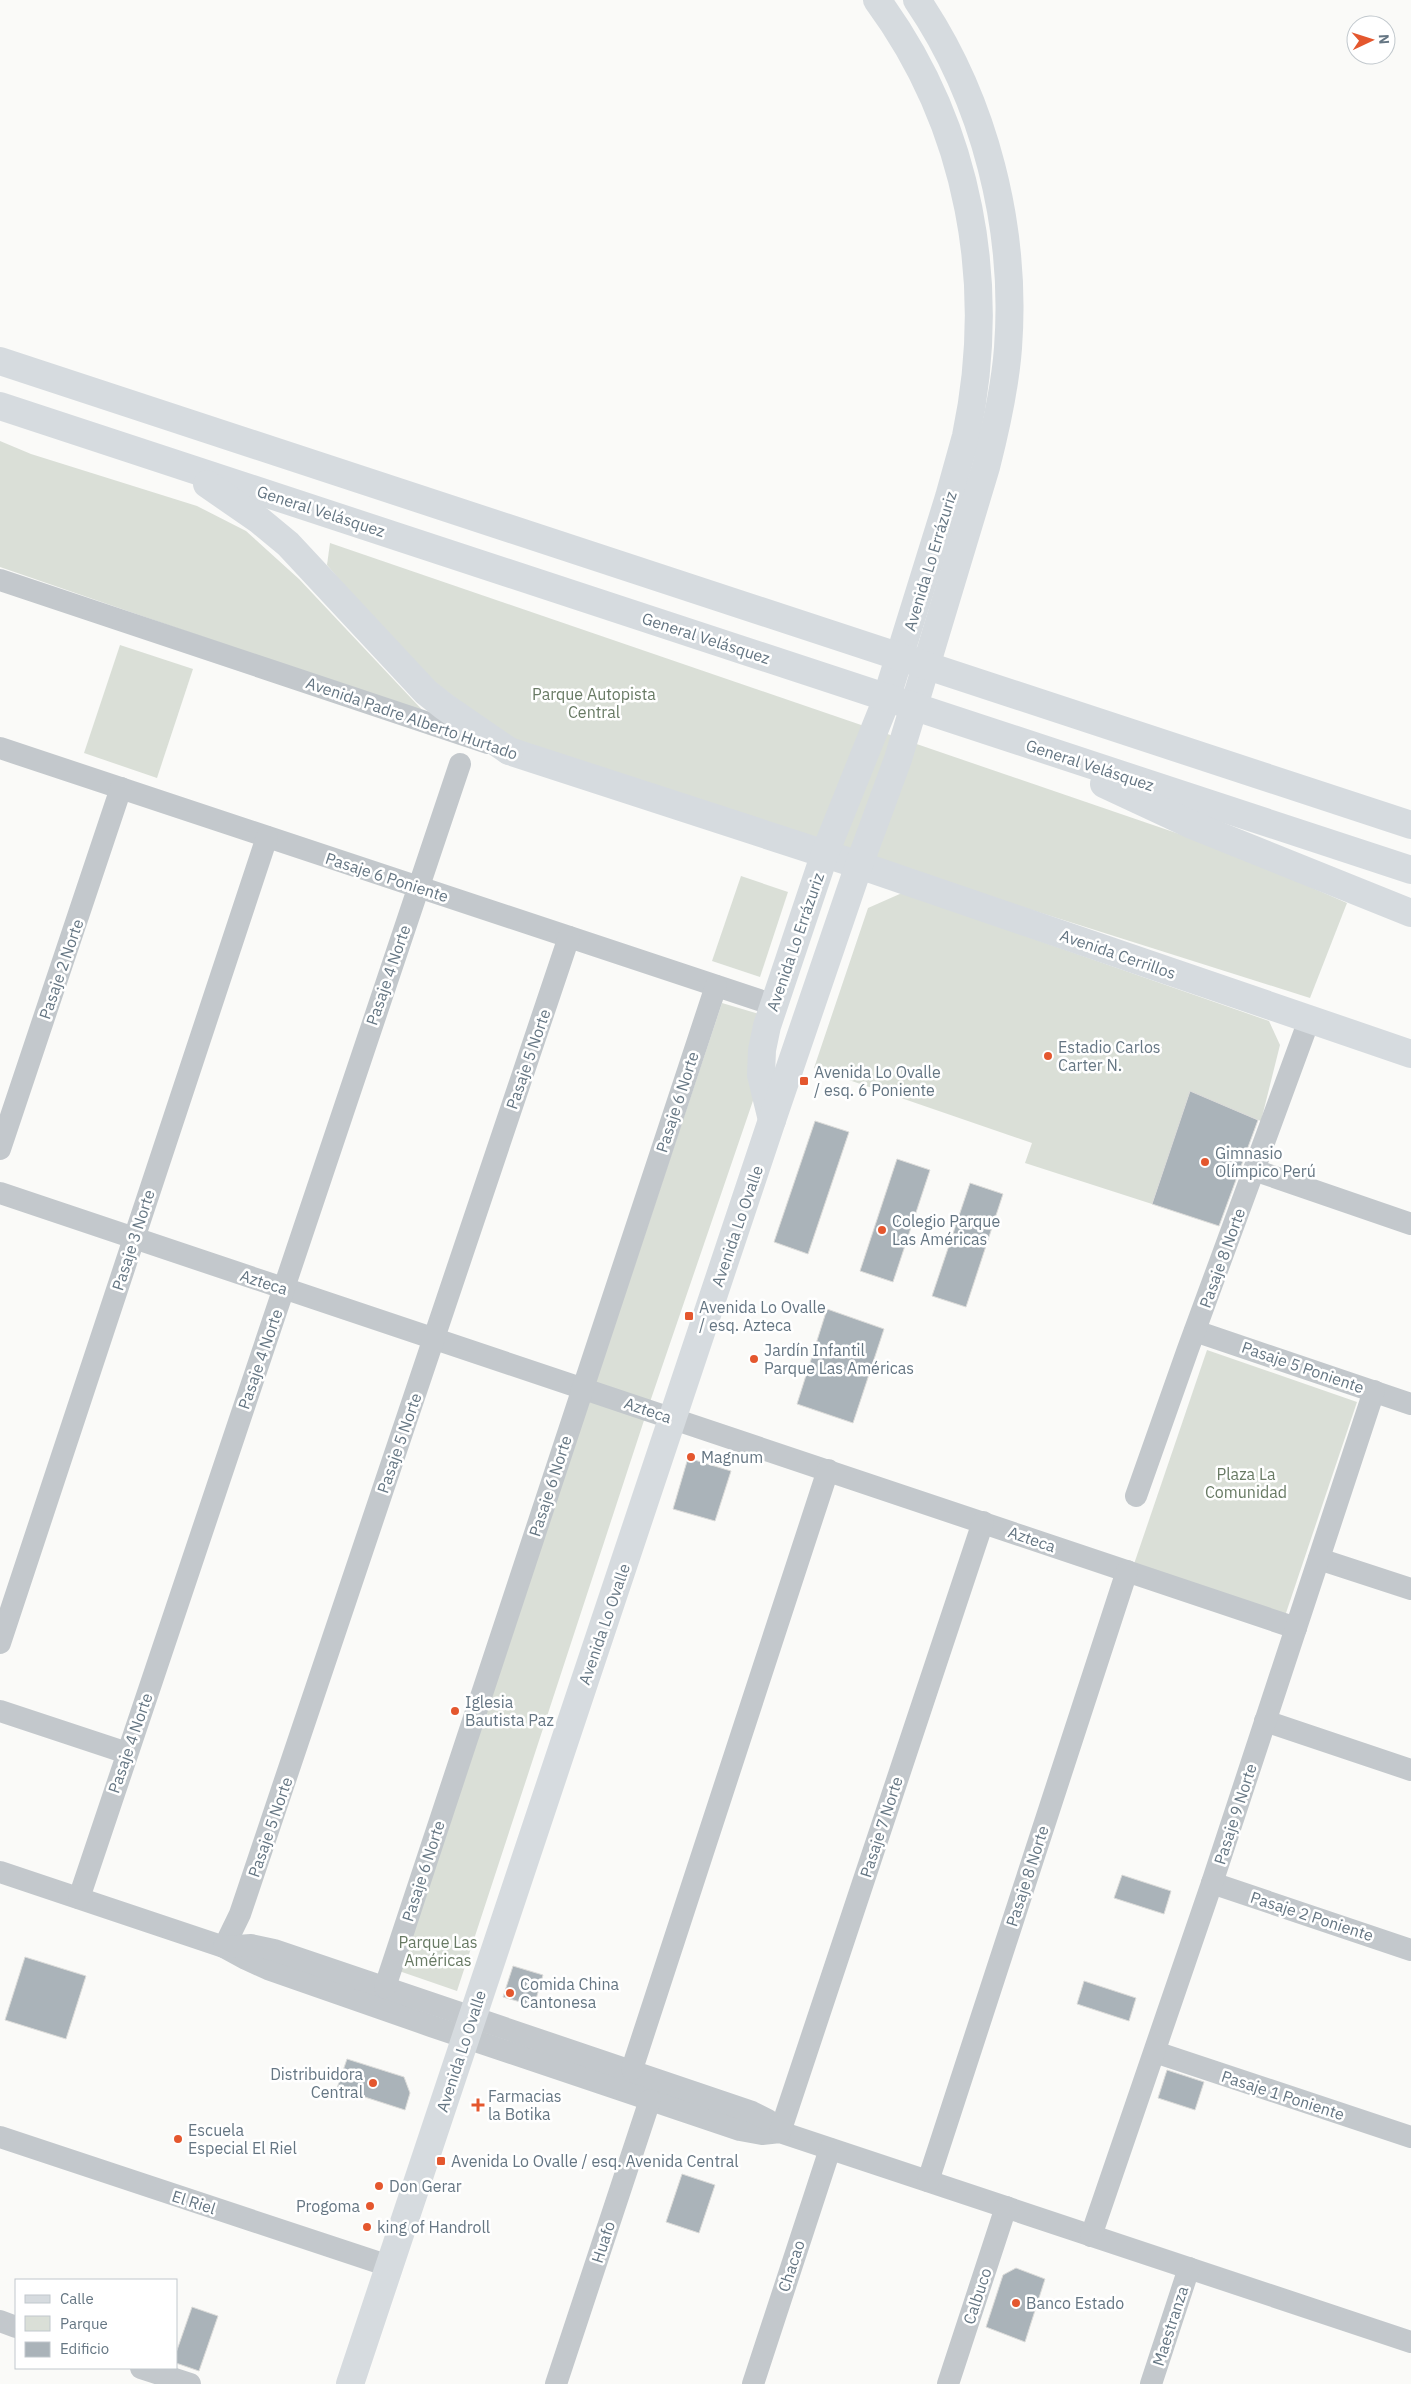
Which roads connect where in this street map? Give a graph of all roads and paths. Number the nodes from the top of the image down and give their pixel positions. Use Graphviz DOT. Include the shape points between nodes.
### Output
graph roads {
  1 [pos="877,0"];
  2 [pos="917,0"];
  3 [pos="0,361"];
  4 [pos="0,406"];
  5 [pos="162,459"];
  6 [pos="0,580"];
  7 [pos="1032,745"];
  8 [pos="0,748"];
  9 [pos="509,751"];
  10 [pos="460,764"];
  11 [pos="121,788"];
  12 [pos="1411,825"];
  13 [pos="267,837"];
  14 [pos="825,853"];
  15 [pos="859,865"];
  16 [pos="1411,870"];
  17 [pos="418,887"];
  18 [pos="1411,913"];
  19 [pos="569,937"];
  20 [pos="716,986"];
  21 [pos="774,1005"];
  22 [pos="1309,1020"];
  23 [pos="1411,1054"];
  24 [pos="772,1120"];
  25 [pos="0,1149"];
  26 [pos="1254,1170"];
  27 [pos="0,1194"];
  28 [pos="1411,1224"];
  29 [pos="134,1238"];
  30 [pos="284,1288"];
  31 [pos="1195,1331"];
  32 [pos="434,1338"];
  33 [pos="582,1388"];
  34 [pos="1374,1391"];
  35 [pos="1411,1404"];
  36 [pos="672,1418"];
  37 [pos="828,1470"];
  38 [pos="1136,1496"];
  39 [pos="983,1522"];
  40 [pos="1319,1559"];
  41 [pos="1127,1571"];
  42 [pos="1411,1589"];
  43 [pos="1296,1628"];
  44 [pos="0,1643"];
  45 [pos="0,1711"];
  46 [pos="1265,1721"];
  47 [pos="127,1753"];
  48 [pos="1411,1770"];
  49 [pos="0,1872"];
  50 [pos="1212,1883"];
  51 [pos="79,1898"];
  52 [pos="224,1946"];
  53 [pos="1411,1950"];
  54 [pos="385,1987"];
  55 [pos="468,2027"];
  56 [pos="1155,2052"];
  57 [pos="632,2070"];
  58 [pos="650,2100"];
  59 [pos="780,2132"];
  60 [pos="0,2137"];
  61 [pos="1411,2137"];
  62 [pos="830,2149"];
  63 [pos="928,2181"];
  64 [pos="1006,2207"];
  65 [pos="1091,2236"];
  66 [pos="389,2266"];
  67 [pos="1189,2268"];
  68 [pos="0,2321"];
  69 [pos="15,2326"];
  70 [pos="1411,2342"];
  71 [pos="144,2369"];
  72 [pos="190,2384"];
  73 [pos="350,2384"];
  74 [pos="556,2384"];
  75 [pos="753,2384"];
  76 [pos="948,2384"];
  77 [pos="1151,2384"];
  1 -- 14 [label="main road, Avenida Lo Errázuriz" via="913,53 945,123 957,160 975,238 980,335 972,405 949,497 884,706"];
  2 -- 15 [label="main road, Avenida Lo Errázuriz" via="964,86 989,160 1003,224 1007,262 1008,347 996,427 984,476 898,759"];
  3 -- 12 [label="main road"];
  4 -- 5 [label="main road, General Velásquez"];
  5 -- 7 [label="main road, General Velásquez"];
  5 -- 9 [label="main road" via="228,497 259,520 315,571 426,692"];
  6 -- 9 [label="street, Avenida Padre Alberto Hurtado"];
  7 -- 16 [label="main road, General Velásquez"];
  7 -- 18 [label="main road" via="1108,786 1192,825"];
  8 -- 11 [label="street, Pasaje 6 Poniente"];
  9 -- 14 [label="main road, Avenida Padre Alberto Hurtado"];
  10 -- 17 [label="street, Pasaje 4 Norte"];
  11 -- 13 [label="street, Pasaje 6 Poniente"];
  11 -- 25 [label="street, Pasaje 2 Norte"];
  13 -- 17 [label="street, Pasaje 6 Poniente"];
  13 -- 29 [label="street, Pasaje 3 Norte"];
  14 -- 15 [label="main road, Avenida Cerrillos"];
  14 -- 21 [label="main road, Avenida Lo Errázuriz"];
  15 -- 22 [label="main road, Avenida Cerrillos"];
  15 -- 24 [label="main road, Avenida Lo Ovalle"];
  17 -- 19 [label="street, Pasaje 6 Poniente"];
  17 -- 30 [label="street, Pasaje 4 Norte"];
  19 -- 20 [label="street, Pasaje 6 Poniente"];
  19 -- 32 [label="street, Pasaje 5 Norte"];
  20 -- 21 [label="street, Pasaje 6 Poniente"];
  20 -- 33 [label="street, Pasaje 6 Norte"];
  21 -- 24 [label="main road, Avenida Lo Errázuriz" via="762,1050 761,1075"];
  22 -- 23 [label="main road, Avenida Cerrillos"];
  22 -- 26 [label="street, Pasaje 8 Norte"];
  24 -- 36 [label="main road, Avenida Lo Ovalle"];
  26 -- 28 [label="street"];
  26 -- 31 [label="street, Pasaje 8 Norte"];
  27 -- 29 [label="street, Azteca"];
  29 -- 30 [label="street, Azteca"];
  29 -- 44 [label="street, Pasaje 3 Norte"];
  30 -- 32 [label="street, Azteca"];
  30 -- 47 [label="street, Pasaje 4 Norte"];
  31 -- 34 [label="street, Pasaje 5 Poniente"];
  31 -- 38 [label="street, Pasaje 8 Norte"];
  32 -- 33 [label="street, Azteca"];
  32 -- 52 [label="street, Pasaje 5 Norte" via="243,1904"];
  33 -- 36 [label="street, Azteca"];
  33 -- 54 [label="street, Pasaje 6 Norte"];
  34 -- 35 [label="street, Pasaje 5 Poniente"];
  34 -- 40 [label="street, Pasaje 9 Norte"];
  36 -- 37 [label="street, Azteca"];
  36 -- 55 [label="main road, Avenida Lo Ovalle"];
  37 -- 39 [label="street, Azteca"];
  37 -- 57 [label="street"];
  39 -- 41 [label="street, Azteca"];
  39 -- 59 [label="street, Pasaje 7 Norte"];
  40 -- 42 [label="street"];
  40 -- 43 [label="street, Pasaje 9 Norte"];
  41 -- 43 [label="street, Azteca"];
  41 -- 63 [label="street, Pasaje 8 Norte"];
  43 -- 46 [label="street, Pasaje 9 Norte"];
  45 -- 47 [label="street"];
  46 -- 48 [label="street"];
  46 -- 50 [label="street, Pasaje 9 Norte"];
  47 -- 51 [label="street, Pasaje 4 Norte"];
  49 -- 51 [label="street"];
  50 -- 53 [label="street, Pasaje 2 Poniente"];
  50 -- 56 [label="street, Pasaje 9 Norte"];
  51 -- 52 [label="street"];
  52 -- 54 [label="street" via="251,1945 274,1950"];
  52 -- 55 [label="street" via="257,1965"];
  54 -- 55 [label="street"];
  55 -- 57 [label="street"];
  55 -- 58 [label="street"];
  55 -- 66 [label="main road, Avenida Lo Ovalle"];
  56 -- 61 [label="street, Pasaje 1 Poniente"];
  56 -- 65 [label="street, Pasaje 9 Norte"];
  57 -- 59 [label="street" via="752,2112 768,2120"];
  58 -- 59 [label="street" via="740,2130 762,2134"];
  58 -- 74 [label="street, Huafo"];
  59 -- 62 [label="street"];
  60 -- 66 [label="street, El Riel"];
  62 -- 63 [label="street"];
  62 -- 75 [label="street, Chacao"];
  63 -- 64 [label="street"];
  64 -- 65 [label="street"];
  64 -- 76 [label="street, Calbuco"];
  65 -- 67 [label="street"];
  66 -- 73 [label="main road, Avenida Lo Ovalle"];
  67 -- 70 [label="street"];
  67 -- 77 [label="street, Maestranza"];
  68 -- 69 [label="street"];
  71 -- 72 [label="street"];
}
